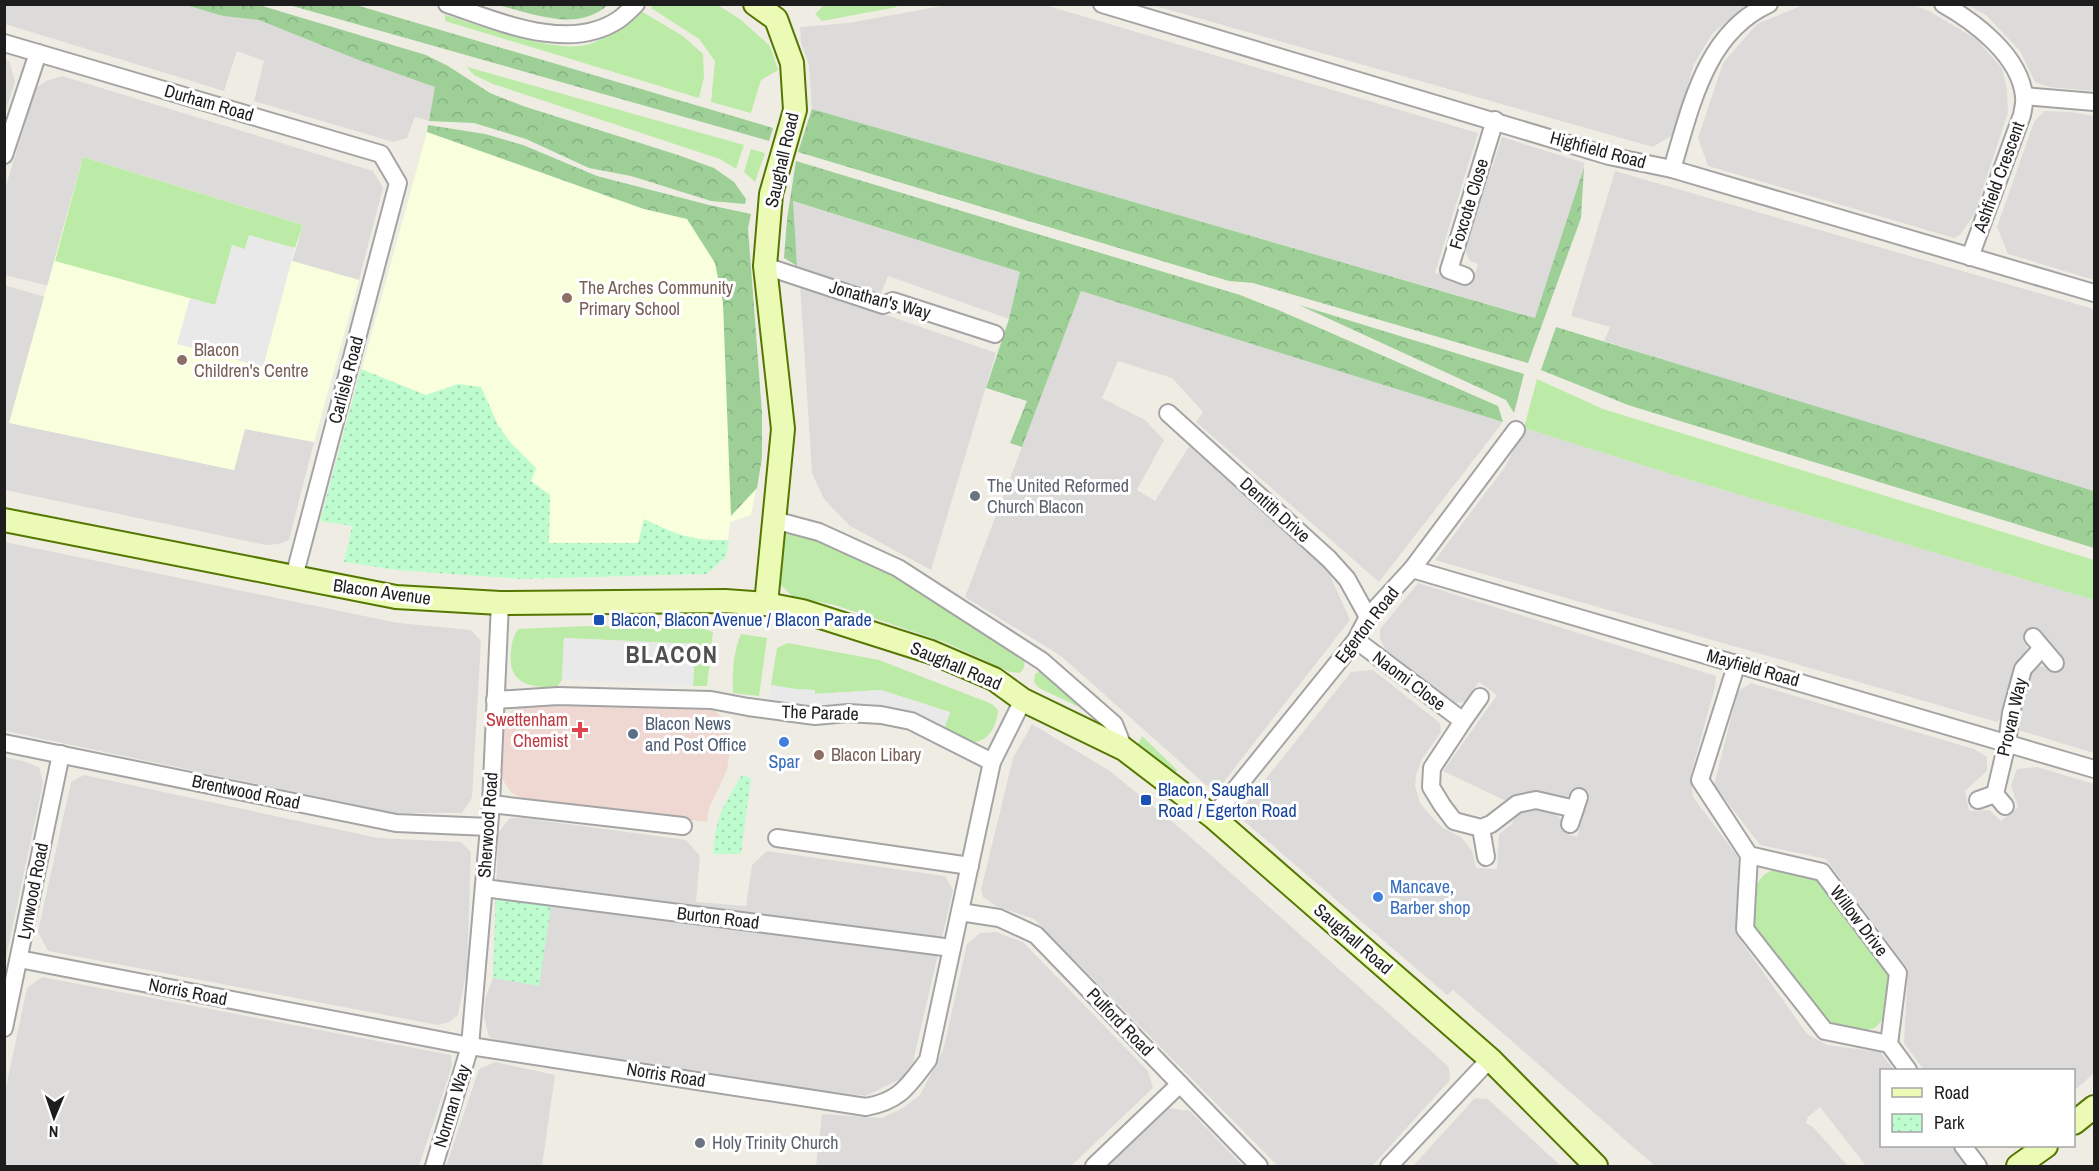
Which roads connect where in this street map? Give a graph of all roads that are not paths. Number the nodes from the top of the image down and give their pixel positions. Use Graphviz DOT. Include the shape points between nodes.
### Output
graph roads {
  1 [pos="447,4"];
  2 [pos="636,4"];
  3 [pos="755,4"];
  4 [pos="1102,4"];
  5 [pos="1769,4"];
  6 [pos="1943,4"];
  7 [pos="782,12"];
  8 [pos="4,42"];
  9 [pos="38,53"];
  10 [pos="2024,96"];
  11 [pos="2094,102"];
  12 [pos="1495,120"];
  13 [pos="4,155"];
  14 [pos="1672,168"];
  15 [pos="398,183"];
  16 [pos="1970,257"];
  17 [pos="765,266"];
  18 [pos="1465,276"];
  19 [pos="2094,293"];
  20 [pos="995,334"];
  21 [pos="1168,413"];
  22 [pos="1516,430"];
  23 [pos="4,520"];
  24 [pos="774,520"];
  25 [pos="1412,569"];
  26 [pos="294,578"];
  27 [pos="500,603"];
  28 [pos="766,604"];
  29 [pos="1368,617"];
  30 [pos="1356,640"];
  31 [pos="1737,663"];
  32 [pos="2055,663"];
  33 [pos="1480,697"];
  34 [pos="495,700"];
  35 [pos="1023,700"];
  36 [pos="1463,721"];
  37 [pos="4,743"];
  38 [pos="2007,743"];
  39 [pos="1124,749"];
  40 [pos="61,754"];
  41 [pos="992,762"];
  42 [pos="2094,769"];
  43 [pos="1978,800"];
  44 [pos="490,804"];
  45 [pos="1575,810"];
  46 [pos="1213,817"];
  47 [pos="682,826"];
  48 [pos="489,827"];
  49 [pos="1481,828"];
  50 [pos="777,838"];
  51 [pos="1749,855"];
  52 [pos="1486,857"];
  53 [pos="970,866"];
  54 [pos="484,888"];
  55 [pos="960,912"];
  56 [pos="952,948"];
  57 [pos="19,959"];
  58 [pos="4,1028"];
  59 [pos="1889,1044"];
  60 [pos="470,1046"];
  61 [pos="1490,1059"];
  62 [pos="1907,1069"];
  63 [pos="1179,1084"];
  64 [pos="2094,1107"];
  65 [pos="2075,1122"];
  66 [pos="1964,1147"];
  67 [pos="2045,1147"];
  68 [pos="434,1167"];
  69 [pos="1094,1167"];
  70 [pos="1259,1167"];
  71 [pos="1389,1167"];
  72 [pos="1596,1167"];
  73 [pos="1978,1167"];
  74 [pos="2018,1167"];
  1 -- 2 [label="street" via="553,35 598,30 619,20"];
  3 -- 7 [label="street, Saughall Road"];
  4 -- 12 [label="street, Highfield Road"];
  5 -- 14 [label="street" via="1728,34 1710,60"];
  6 -- 10 [label="street, Ashfield Crescent" via="1988,35 2019,77"];
  7 -- 17 [label="street, Saughall Road" via="792,63 795,110 771,195"];
  8 -- 9 [label="street, Durham Road"];
  9 -- 13 [label="street"];
  9 -- 15 [label="street, Durham Road" via="381,154"];
  10 -- 11 [label="street, Ashfield Crescent"];
  10 -- 16 [label="street, Ashfield Crescent" via="2022,115"];
  12 -- 14 [label="street, Highfield Road" via="1609,156"];
  12 -- 18 [label="street, Foxcote Close" via="1449,270"];
  14 -- 16 [label="street, Highfield Road"];
  15 -- 26 [label="street, Carlisle Road"];
  16 -- 19 [label="street, Highfield Road"];
  17 -- 20 [label="street, Jonathan's Way" via="883,305 892,301"];
  17 -- 24 [label="street, Saughall Road" via="783,429"];
  21 -- 29 [label="street, Dentith Drive" via="1329,559 1347,579"];
  22 -- 25 [label="street, Egerton Road"];
  23 -- 26 [label="street, Blacon Avenue"];
  24 -- 28 [label="street, Saughall Road"];
  24 -- 39 [label="street" via="819,532 898,568 1032,655 1114,724"];
  25 -- 29 [label="street, Egerton Road"];
  25 -- 31 [label="street, Mayfield Road"];
  26 -- 27 [label="street, Blacon Avenue" via="396,597"];
  27 -- 28 [label="street, Blacon Avenue"];
  27 -- 34 [label="street, Sherwood Road"];
  28 -- 35 [label="street, Saughall Road" via="802,611 930,652 994,679"];
  29 -- 30 [label="street, Egerton Road"];
  30 -- 36 [label="street, Naomi Close"];
  30 -- 46 [label="street, Egerton Road"];
  31 -- 38 [label="street, Mayfield Road"];
  31 -- 51 [label="street" via="1700,780"];
  32 -- 38 [label="street, Provan Way" via="2038,642 2023,669"];
  33 -- 36 [label="street, Naomi Close"];
  34 -- 41 [label="street, The Parade" via="558,696 711,700 815,716 881,715 911,721"];
  34 -- 44 [label="street, Sherwood Road"];
  35 -- 39 [label="street, Saughall Road"];
  35 -- 41 [label="street, Norris Road"];
  36 -- 49 [label="street, Naomi Close" via="1432,768 1431,787 1454,821"];
  37 -- 40 [label="street, Brentwood Road"];
  38 -- 42 [label="street, Mayfield Road"];
  38 -- 43 [label="street, Provan Way" via="2000,800"];
  39 -- 46 [label="street, Saughall Road"];
  40 -- 48 [label="street, Brentwood Road" via="396,823"];
  40 -- 57 [label="street, Lynwood Road"];
  41 -- 53 [label="street, Norris Road"];
  44 -- 47 [label="street"];
  44 -- 48 [label="street, Sherwood Road"];
  45 -- 49 [label="street" via="1536,800 1517,804"];
  46 -- 61 [label="street, Saughall Road"];
  48 -- 54 [label="street, Sherwood Road"];
  49 -- 52 [label="street"];
  50 -- 53 [label="street"];
  51 -- 59 [label="street" via="1745,929 1825,1032"];
  51 -- 59 [label="street, Willow Drive" via="1822,872 1898,973"];
  53 -- 55 [label="street, Norris Road"];
  54 -- 56 [label="street, Burton Road"];
  54 -- 60 [label="street, Sherwood Road"];
  55 -- 56 [label="street, Norris Road"];
  55 -- 63 [label="street, Pulford Road" via="999,918 1036,935"];
  56 -- 60 [label="street, Norris Road" via="928,1060 906,1089 884,1104 866,1107"];
  57 -- 58 [label="street, Lynwood Road"];
  57 -- 60 [label="street, Norris Road"];
  59 -- 62 [label="street"];
  60 -- 68 [label="street, Norman Way"];
  61 -- 71 [label="street"];
  61 -- 72 [label="street, Saughall Road"];
  63 -- 69 [label="street"];
  63 -- 70 [label="street, Pulford Road"];
  64 -- 65 [label="street"];
  66 -- 73 [label="street"];
  67 -- 74 [label="street"];
}
